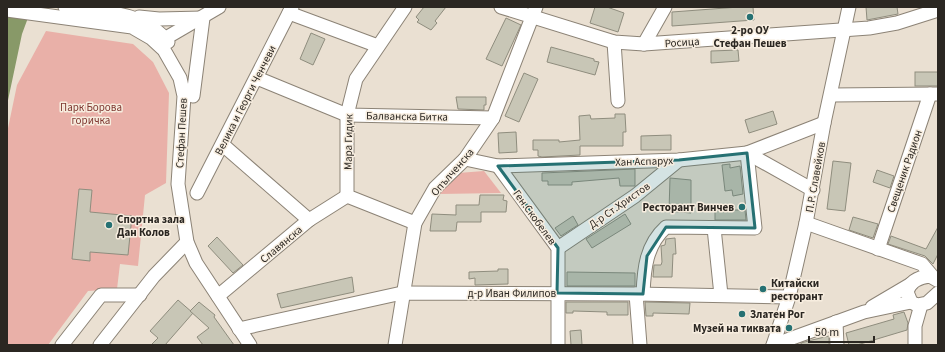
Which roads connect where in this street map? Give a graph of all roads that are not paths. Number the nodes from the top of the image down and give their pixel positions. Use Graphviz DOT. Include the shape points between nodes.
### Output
graph roads {
  1 [pos="65,7"];
  2 [pos="219,7"];
  3 [pos="405,7"];
  4 [pos="501,7"];
  5 [pos="665,7"];
  6 [pos="849,7"];
  7 [pos="7,10"];
  8 [pos="290,10"];
  9 [pos="938,10"];
  10 [pos="534,12"];
  11 [pos="120,14"];
  12 [pos="95,16"];
  13 [pos="202,18"];
  14 [pos="845,30"];
  15 [pos="161,41"];
  16 [pos="614,42"];
  17 [pos="644,44"];
  18 [pos="378,46"];
  19 [pos="257,78"];
  20 [pos="934,94"];
  21 [pos="831,95"];
  22 [pos="193,96"];
  23 [pos="618,101"];
  24 [pos="347,115"];
  25 [pos="492,118"];
  26 [pos="824,123"];
  27 [pos="223,145"];
  28 [pos="747,153"];
  29 [pos="465,159"];
  30 [pos="679,160"];
  31 [pos="498,166"];
  32 [pos="813,190"];
  33 [pos="197,193"];
  34 [pos="347,196"];
  35 [pos="184,218"];
  36 [pos="309,220"];
  37 [pos="415,223"];
  38 [pos="806,223"];
  39 [pos="714,228"];
  40 [pos="187,242"];
  41 [pos="558,248"];
  42 [pos="878,249"];
  43 [pos="931,278"];
  44 [pos="402,293"];
  45 [pos="558,294"];
  46 [pos="640,294"];
  47 [pos="140,295"];
  48 [pos="721,295"];
  49 [pos="218,296"];
  50 [pos="788,297"];
  51 [pos="916,304"];
  52 [pos="864,312"];
  53 [pos="836,322"];
  54 [pos="239,329"];
  55 [pos="62,345"];
  56 [pos="100,345"];
  57 [pos="250,345"];
  58 [pos="395,345"];
  59 [pos="558,345"];
  60 [pos="640,345"];
  61 [pos="773,345"];
  62 [pos="837,345"];
  63 [pos="915,345"];
  1 -- 12 [label="street"];
  2 -- 13 [label="street"];
  3 -- 18 [label="street, Мара Гидик"];
  4 -- 10 [label="street, Росица"];
  5 -- 17 [label="street"];
  6 -- 14 [label="street, П.Р. Славейков"];
  7 -- 12 [label="street, Стефан Пешев"];
  8 -- 18 [label="street"];
  8 -- 19 [label="street, Велика и Георги Ченчеви"];
  9 -- 14 [label="street, Росица" via="884,26"];
  10 -- 16 [label="street, Росица"];
  10 -- 25 [label="street, Опълченска"];
  11 -- 12 [label="street, Стефан Пешев"];
  11 -- 13 [label="street" via="159,19"];
  11 -- 15 [label="street, Стефан Пешев" via="150,25"];
  12 -- 15 [label="street, Стефан Пешев" via="132,27"];
  13 -- 15 [label="street"];
  13 -- 22 [label="street"];
  14 -- 17 [label="street, Росица"];
  14 -- 21 [label="street, П.Р. Славейков"];
  15 -- 22 [label="street, Стефан Пешев" via="185,68"];
  15 -- 35 [label="street, Стефан Пешев" via="183,87 178,184"];
  16 -- 17 [label="street, Росица"];
  16 -- 23 [label="street"];
  18 -- 24 [label="street, Мара Гидик" via="356,79"];
  19 -- 24 [label="street, Балванска Битка"];
  19 -- 27 [label="street, Велика и Георги Ченчеви"];
  20 -- 21 [label="street"];
  20 -- 42 [label="street, Свещеник Радион"];
  21 -- 26 [label="street, П.Р. Славейков"];
  22 -- 35 [label="street, Стефан Пешев"];
  24 -- 25 [label="street, Балванска Битка"];
  24 -- 34 [label="street, Мара Гидик"];
  25 -- 29 [label="street, Опълченска"];
  26 -- 28 [label="street, Хан Аспарух"];
  26 -- 32 [label="street, П.Р. Славейков"];
  27 -- 33 [label="street, Велика и Георги Ченчеви"];
  27 -- 36 [label="street"];
  28 -- 30 [label="street, Хан Аспарух"];
  28 -- 32 [label="street"];
  28 -- 39 [label="street" via="755,228"];
  29 -- 31 [label="street, Хан Аспарух"];
  29 -- 37 [label="street, Опълченска" via="435,188"];
  30 -- 31 [label="street, Хан Аспарух"];
  30 -- 41 [label="street, Д-р Ст.Христов" via="635,196"];
  31 -- 41 [label="street, Ген.Скобелев"];
  32 -- 38 [label="street, П.Р. Славейков"];
  34 -- 36 [label="street, Славянска"];
  34 -- 37 [label="street"];
  35 -- 40 [label="street, Стефан Пешев"];
  36 -- 49 [label="street, Славянска"];
  37 -- 44 [label="street, Опълченска"];
  38 -- 42 [label="street"];
  38 -- 50 [label="street, П.Р. Славейков"];
  39 -- 46 [label="street" via="666,227 647,256"];
  39 -- 48 [label="street"];
  40 -- 47 [label="street" via="154,276"];
  40 -- 49 [label="street, Стефан Пешев" via="196,263"];
  41 -- 45 [label="street, Ген.Скобелев"];
  42 -- 43 [label="street" via="922,264"];
  43 -- 51 [label="street" via="932,299"];
  43 -- 51 [label="street" via="907,292"];
  43 -- 52 [label="street"];
  44 -- 45 [label="street, д-р Иван Филипов"];
  44 -- 54 [label="street, д-р Иван Филипов"];
  44 -- 58 [label="street, Опълченска"];
  45 -- 46 [label="street, д-р Иван Филипов"];
  45 -- 59 [label="street, Ген.Скобелев"];
  46 -- 48 [label="street, д-р Иван Филипов"];
  46 -- 60 [label="street"];
  47 -- 55 [label="street" via="101,295"];
  47 -- 56 [label="street"];
  48 -- 50 [label="street, д-р Иван Филипов"];
  49 -- 54 [label="street, Стефан Пешев"];
  50 -- 61 [label="street, П.Р. Славейков"];
  51 -- 52 [label="street"];
  51 -- 63 [label="street"];
  52 -- 53 [label="street"];
  53 -- 61 [label="street"];
  53 -- 62 [label="street"];
  54 -- 57 [label="street, Стефан Пешев"];
}
